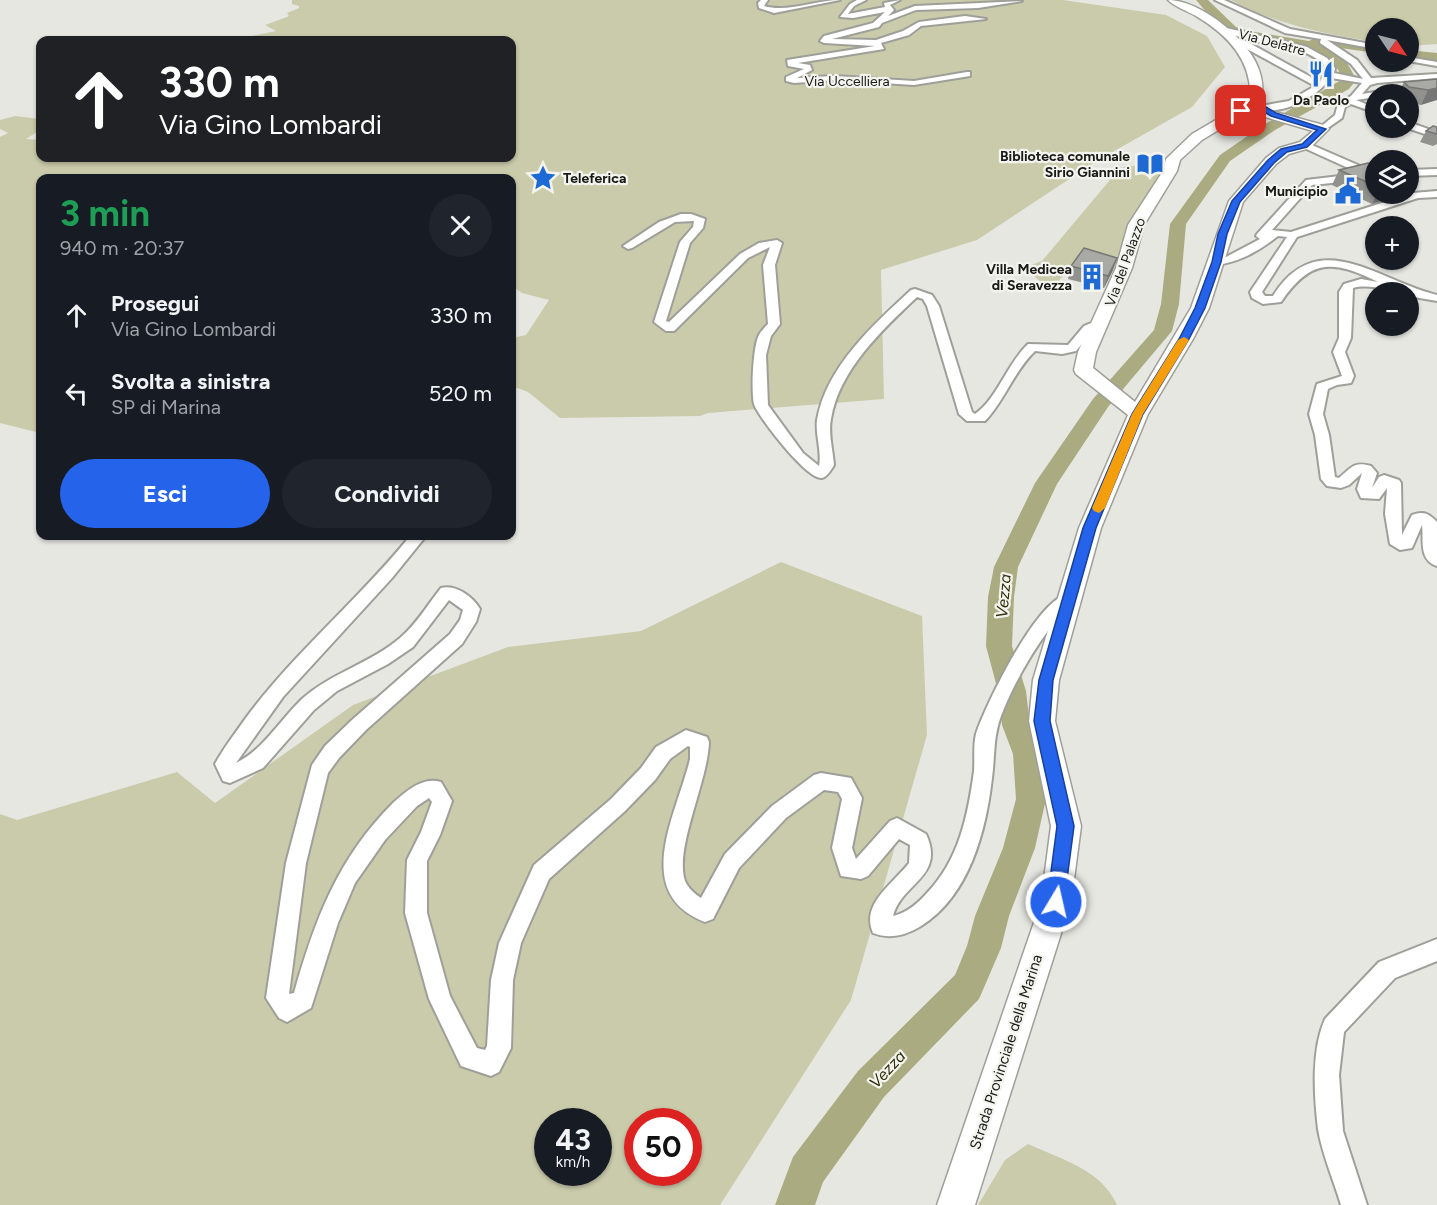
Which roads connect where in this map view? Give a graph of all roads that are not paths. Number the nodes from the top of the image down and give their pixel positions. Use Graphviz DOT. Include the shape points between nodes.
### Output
graph roads {
  1 [pos="765,0"];
  2 [pos="837,0"];
  3 [pos="863,0"];
  4 [pos="897,0"];
  5 [pos="1173,0"];
  6 [pos="1218,0"];
  7 [pos="1019,1"];
  8 [pos="888,9"];
  9 [pos="882,21"];
  10 [pos="956,25"];
  11 [pos="1225,32"];
  12 [pos="1321,39"];
  13 [pos="876,42"];
  14 [pos="1365,45"];
  15 [pos="1331,47"];
  16 [pos="1365,52"];
  17 [pos="1419,52"];
  18 [pos="1426,53"];
  19 [pos="1419,61"];
  20 [pos="1437,64"];
  21 [pos="967,74"];
  22 [pos="1333,76"];
  23 [pos="1437,76"];
  24 [pos="1365,80"];
  25 [pos="1374,84"];
  26 [pos="1320,85"];
  27 [pos="1437,88"];
  28 [pos="1419,89"];
  29 [pos="1365,96"];
  30 [pos="1352,99"];
  31 [pos="1365,106"];
  32 [pos="1260,108"];
  33 [pos="1322,129"];
  34 [pos="1419,129"];
  35 [pos="1437,135"];
  36 [pos="1305,145"];
  37 [pos="1365,171"];
  38 [pos="1437,172"];
  39 [pos="1419,173"];
  40 [pos="1365,175"];
  41 [pos="1419,194"];
  42 [pos="1437,194"];
  43 [pos="1383,204"];
  44 [pos="1292,235"];
  45 [pos="628,246"];
  46 [pos="1257,247"];
  47 [pos="1216,262"];
  48 [pos="1389,282"];
  49 [pos="1365,283"];
  50 [pos="1419,294"];
  51 [pos="1437,298"];
  52 [pos="1101,322"];
  53 [pos="1131,409"];
  54 [pos="414,540"];
  55 [pos="1437,560"];
  56 [pos="1070,598"];
  57 [pos="1437,950"];
  58 [pos="956,1205"];
  59 [pos="1354,1205"];
  1 -- 2 [label="street" via="761,7 774,11"];
  3 -- 8 [label="street" via="843,15 854,17"];
  4 -- 8 [label="street" via="886,4"];
  5 -- 11 [label="main road"];
  6 -- 12 [label="street" via="1279,28"];
  7 -- 9 [label="street" via="915,8"];
  8 -- 9 [label="street"];
  9 -- 13 [label="street" via="824,39"];
  10 -- 13 [label="street" via="982,19 919,24 906,33"];
  11 -- 22 [label="street, Via Delatre" via="1306,50 1328,64"];
  11 -- 26 [label="street"];
  11 -- 32 [label="main road" via="1254,68"];
  12 -- 14 [label="street"];
  12 -- 15 [label="street"];
  13 -- 21 [label="street, Via Uccelliera" via="881,47 790,62 808,70 789,79 862,78 914,83"];
  15 -- 16 [label="street"];
  15 -- 24 [label="street" via="1354,62"];
  17 -- 18 [label="street"];
  19 -- 20 [label="street"];
  22 -- 24 [label="street"];
  22 -- 26 [label="street"];
  23 -- 24 [label="street"];
  24 -- 25 [label="street"];
  24 -- 30 [label="street"];
  26 -- 32 [label="street" via="1275,110"];
  27 -- 28 [label="street"];
  29 -- 30 [label="street"];
  30 -- 31 [label="street"];
  30 -- 33 [label="street" via="1341,106 1340,116"];
  32 -- 33 [label="main road"];
  32 -- 52 [label="main road, Via del Palazzo" via="1197,138 1173,159 1170,171 1136,225 1124,268"];
  33 -- 36 [label="main road"];
  34 -- 35 [label="street"];
  36 -- 37 [label="street"];
  36 -- 47 [label="main road, Strada Provinciale della Marina" via="1284,151 1271,161 1236,201"];
  38 -- 39 [label="street"];
  40 -- 46 [label="street" via="1309,182 1256,241"];
  41 -- 42 [label="street"];
  43 -- 44 [label="street"];
  44 -- 46 [label="street" via="1276,232"];
  44 -- 48 [label="street" via="1258,288 1256,296 1263,300 1277,300 1290,281 1317,264 1354,266"];
  45 -- 52 [label="street" via="671,219 689,214 700,219 698,228 685,242 660,322 670,328 744,256 763,245 777,243 769,265 774,324 765,335 760,355 761,405 798,456 820,474 827,465 824,419 835,386 873,333 915,292 928,297 933,306 960,400 972,418 980,418 986,412 1020,356 1032,347 1072,348 1088,329"];
  46 -- 47 [label="street"];
  47 -- 53 [label="main road, Strada Provinciale della Marina" via="1184,339"];
  49 -- 55 [label="street" via="1348,286 1345,292 1345,338 1339,352 1348,376 1322,387 1316,414 1328,479 1339,485 1357,468 1366,469 1370,473 1364,489 1370,497 1384,480 1394,483 1395,540 1406,544 1416,519 1423,517 1431,525 1432,556"];
  50 -- 51 [label="street"];
  52 -- 53 [label="main road, Via del Palazzo" via="1083,370"];
  53 -- 56 [label="main road, Strada Provinciale della Marina"];
  54 -- 56 [label="street" via="284,682 225,764 230,775 256,762 308,705 331,686 406,642 447,592 465,601 472,609 456,639 359,725 319,771 296,862 277,998 287,1010 303,1000 323,929 355,862 385,824 420,791 434,788 442,801 417,860 416,913 440,999 469,1058 491,1064 499,1048 502,980 510,943 541,872 618,805 663,753 686,738 700,742 702,754 681,818 674,855 674,879 684,898 705,912 732,861 779,812 821,781 844,784 852,798 843,848 848,869 861,869 897,827 920,840 923,857 913,877 891,896 881,926 893,928 920,914 940,896 966,854 982,775 985,735 1008,678 1057,607"];
  56 -- 58 [label="main road, Strada Provinciale della Marina" via="1046,680 1042,721 1066,826 1056,902"];
  57 -- 59 [label="street" via="1388,970 1333,1027 1327,1075 1331,1131"];
}
